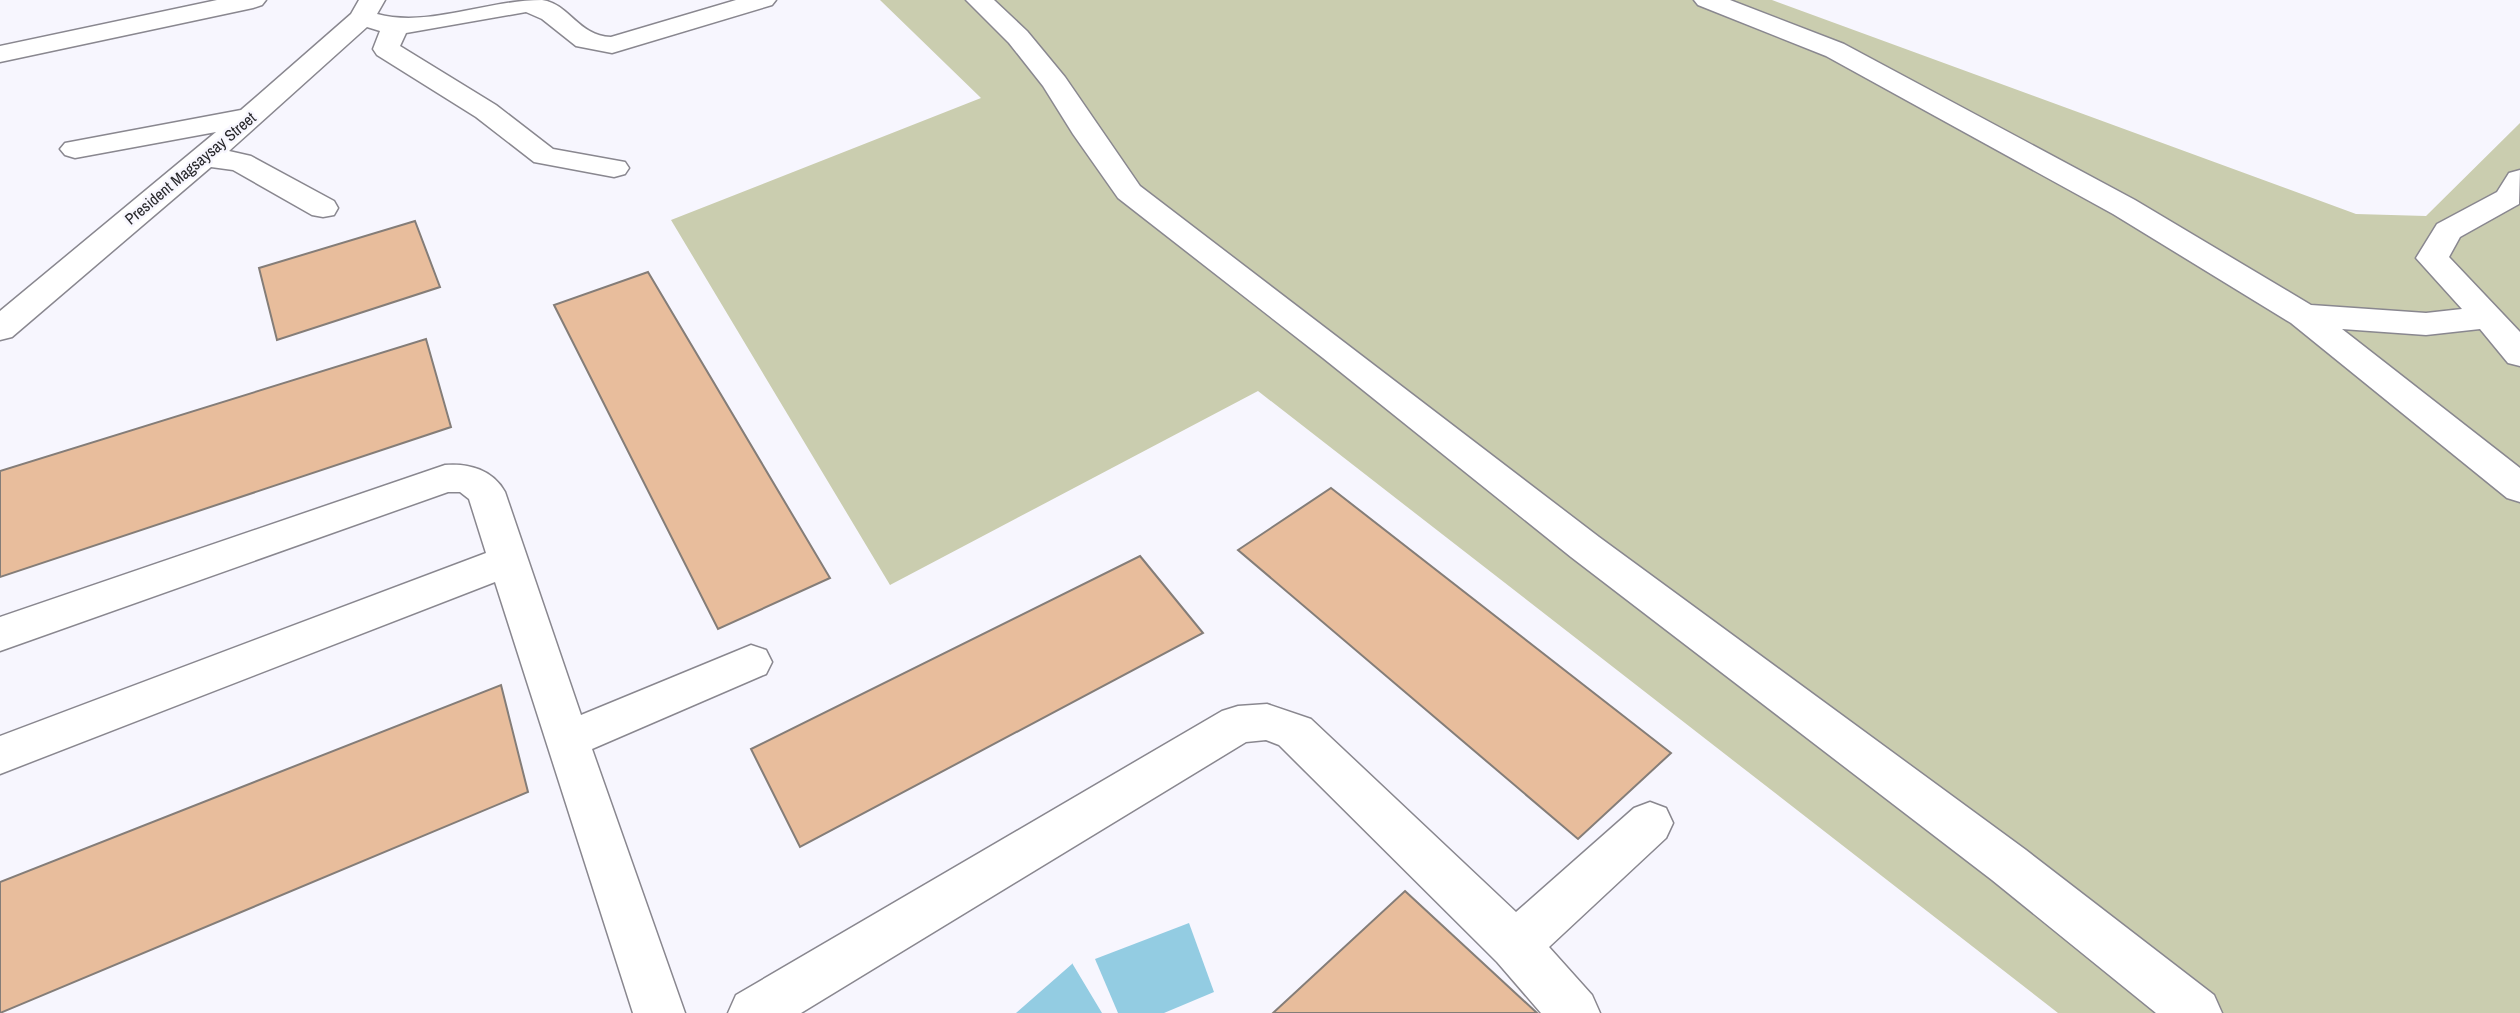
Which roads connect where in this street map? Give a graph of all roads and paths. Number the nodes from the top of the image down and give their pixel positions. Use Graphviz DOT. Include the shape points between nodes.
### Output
graph roads {
  1 [pos="253,0"];
  2 [pos="763,0"];
  3 [pos="979,0"];
  4 [pos="1707,0"];
  5 [pos="367,9"];
  6 [pos="395,27"];
  7 [pos="0,54"];
  8 [pos="251,117"];
  9 [pos="75,149"];
  10 [pos="205,157"];
  11 [pos="614,168"];
  12 [pos="2520,179"];
  13 [pos="323,208"];
  14 [pos="2303,315"];
  15 [pos="2489,317"];
  16 [pos="0,329"];
  17 [pos="2520,355"];
  18 [pos="2520,488"];
  19 [pos="509,560"];
  20 [pos="0,634"];
  21 [pos="751,662"];
  22 [pos="567,740"];
  23 [pos="0,755"];
  24 [pos="1650,823"];
  25 [pos="1515,945"];
  26 [pos="659,1013"];
  27 [pos="754,1013"];
  28 [pos="1574,1013"];
  29 [pos="2196,1013"];
  1 -- 7 [label="street"];
  2 -- 6 [label="street" via="612,46 587,44 548,9 527,4"];
  3 -- 29 [label="street" via="1018,37 1055,83 1129,192"];
  4 -- 14 [label="street" via="1835,50 2124,207"];
  5 -- 6 [label="street"];
  5 -- 8 [label="street, President Magsaysay Street"];
  6 -- 11 [label="street" via="386,49 486,111 544,156"];
  8 -- 9 [label="street"];
  8 -- 10 [label="street, President Magsaysay Street"];
  10 -- 13 [label="street" via="241,162"];
  10 -- 16 [label="street, President Magsaysay Street"];
  12 -- 15 [label="street" via="2508,198 2448,231 2432,258"];
  14 -- 15 [label="street" via="2426,324"];
  14 -- 18 [label="street"];
  15 -- 17 [label="street"];
  19 -- 20 [label="street" via="486,492 473,480 445,479"];
  19 -- 22 [label="street"];
  19 -- 23 [label="street"];
  21 -- 22 [label="street"];
  22 -- 26 [label="street"];
  24 -- 25 [label="street"];
  25 -- 27 [label="street" via="1295,732 1267,722 1238,724"];
  25 -- 28 [label="street"];
}
